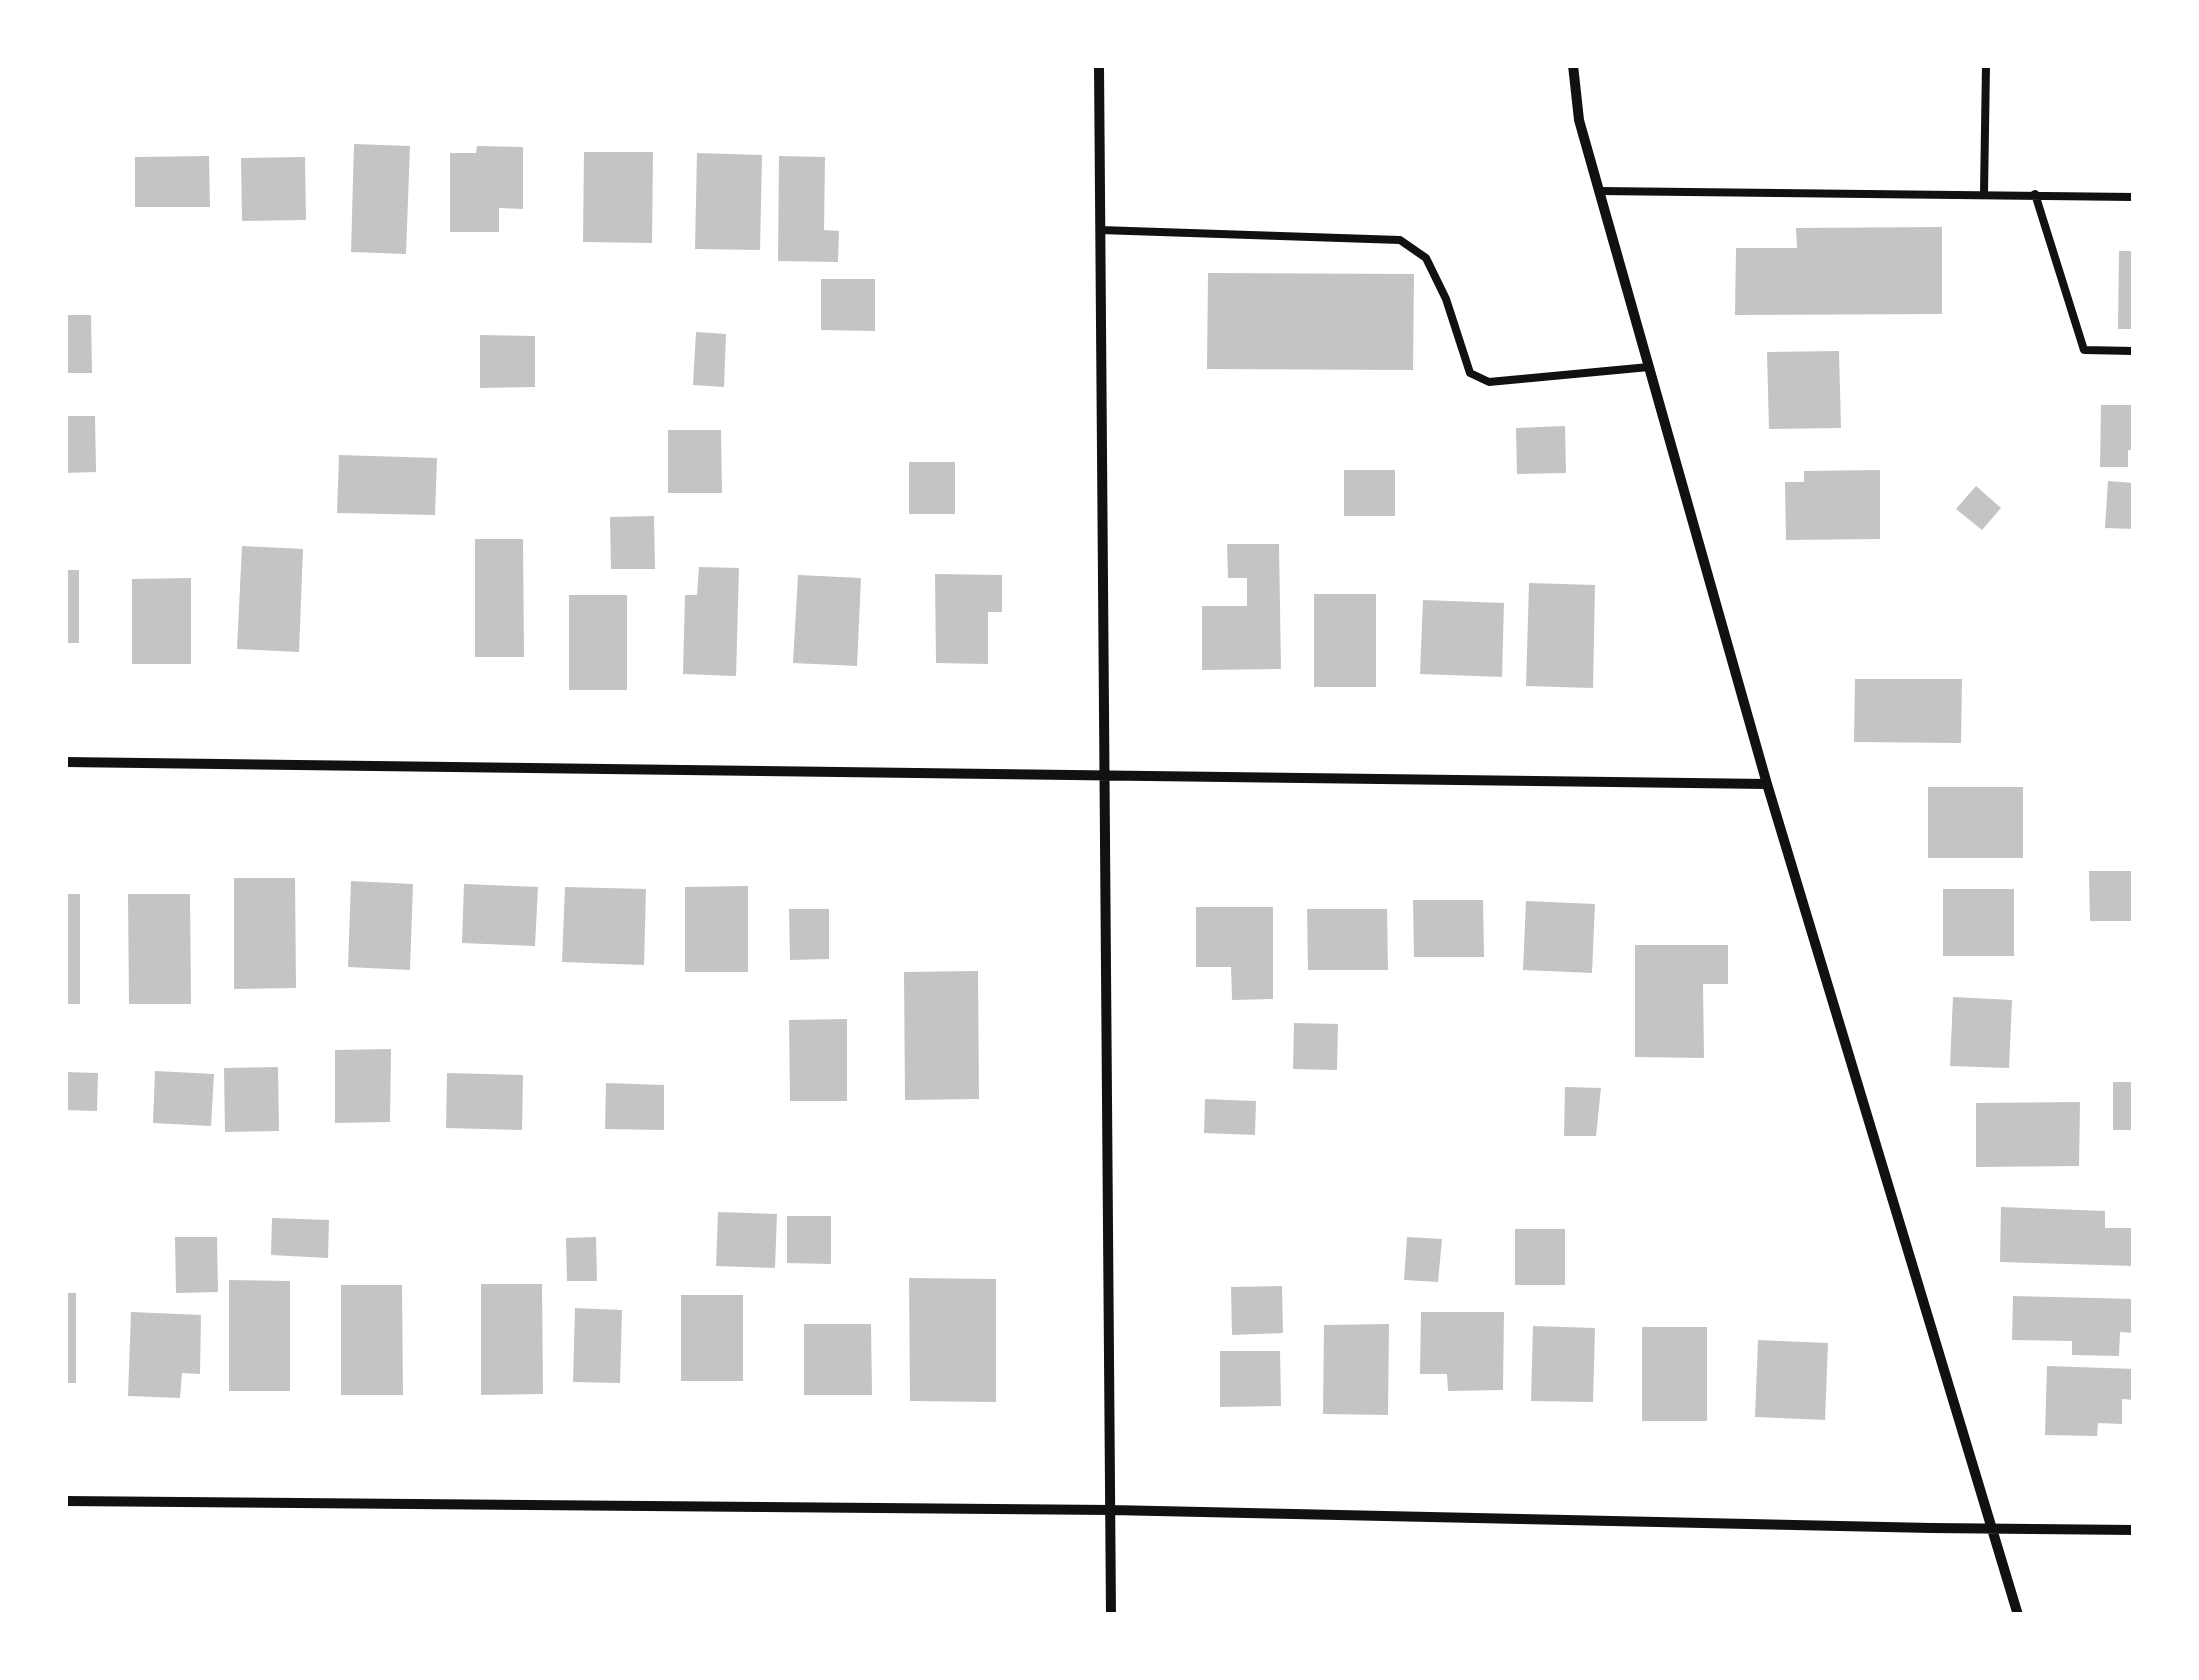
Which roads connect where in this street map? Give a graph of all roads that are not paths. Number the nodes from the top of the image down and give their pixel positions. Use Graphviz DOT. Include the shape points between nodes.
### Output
graph roads {
  1 [pos="1099,65"];
  2 [pos="1573,65"];
  3 [pos="1986,65"];
  4 [pos="1599,191"];
  5 [pos="1984,193"];
  6 [pos="2035,194"];
  7 [pos="2134,197"];
  8 [pos="1100,230"];
  9 [pos="2134,350"];
  10 [pos="1649,367"];
  11 [pos="65,762"];
  12 [pos="1105,774"];
  13 [pos="1767,784"];
  14 [pos="65,1501"];
  15 [pos="1111,1510"];
  16 [pos="1994,1530"];
  17 [pos="2134,1530"];
  18 [pos="1111,1615"];
  19 [pos="2018,1615"];
  1 -- 8 [label="street"];
  2 -- 4 [label="street" via="1579,120"];
  3 -- 5 [label="lane"];
  4 -- 5 [label="lane"];
  4 -- 10 [label="street"];
  5 -- 6 [label="lane"];
  6 -- 7 [label="lane"];
  6 -- 9 [label="lane" via="2084,350"];
  8 -- 10 [label="lane" via="1400,240 1426,258 1470,373 1489,382"];
  8 -- 12 [label="street"];
  10 -- 13 [label="street"];
  11 -- 12 [label="street"];
  12 -- 13 [label="street"];
  12 -- 15 [label="street"];
  13 -- 16 [label="street"];
  14 -- 15 [label="street"];
  15 -- 16 [label="street"];
  15 -- 18 [label="street"];
  16 -- 17 [label="street"];
  16 -- 19 [label="street"];
}
